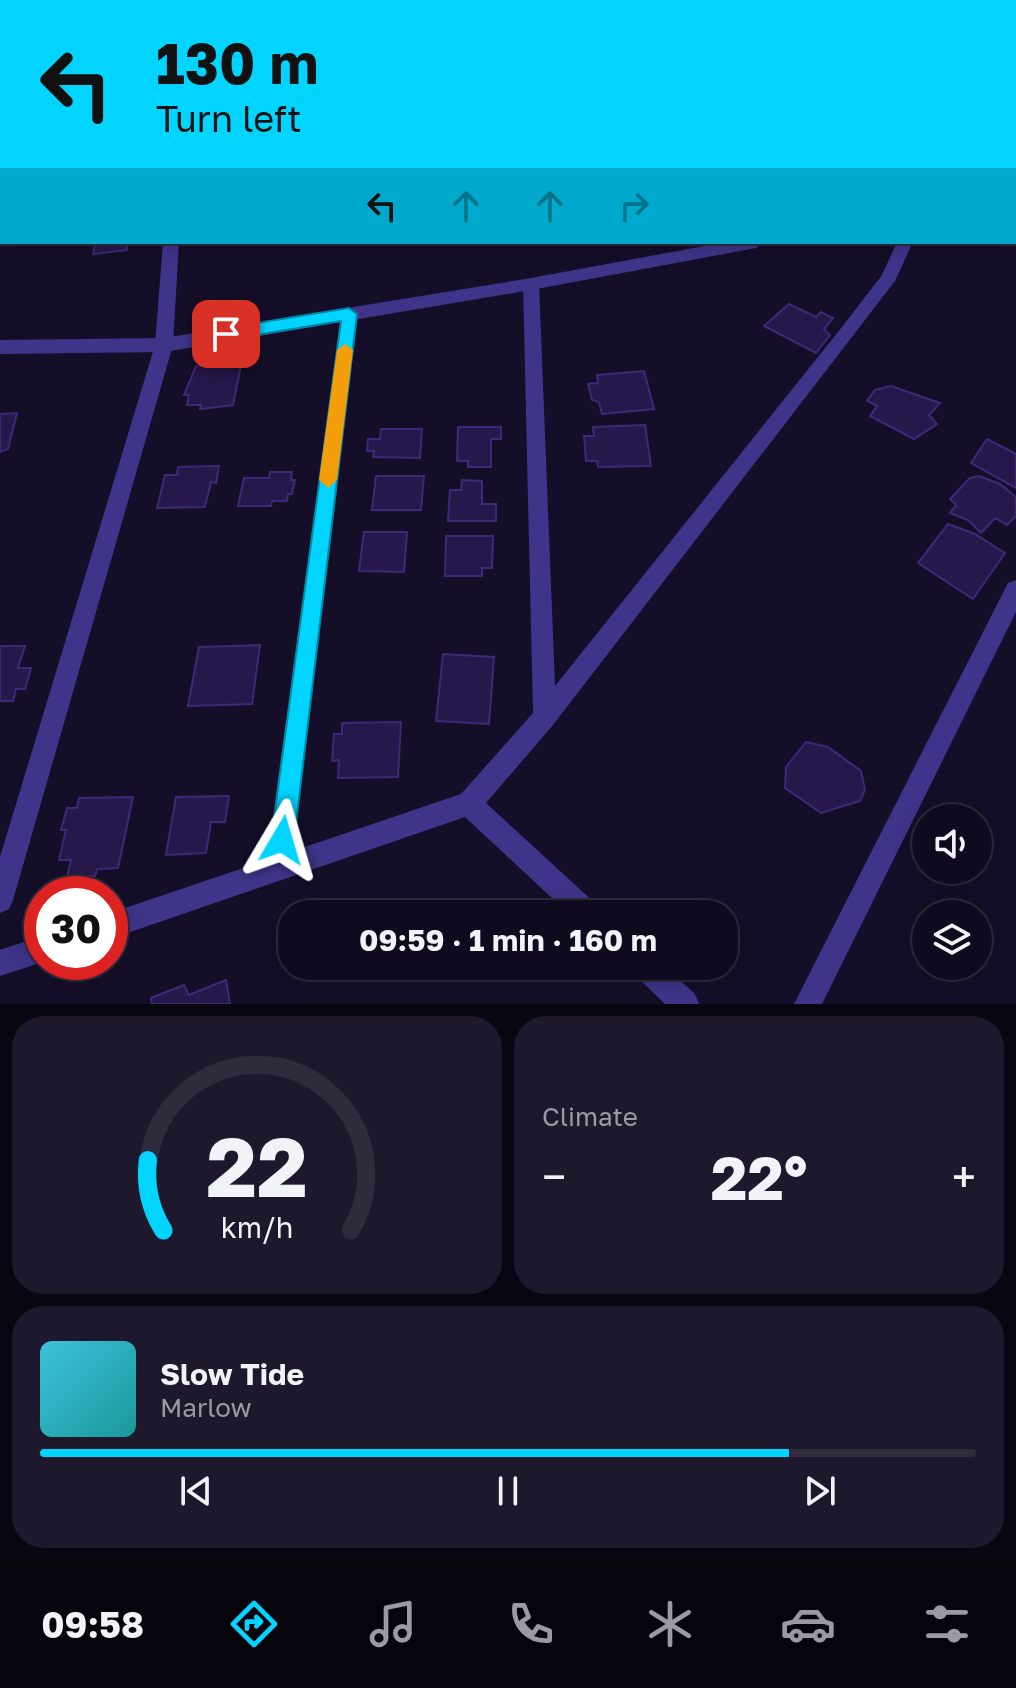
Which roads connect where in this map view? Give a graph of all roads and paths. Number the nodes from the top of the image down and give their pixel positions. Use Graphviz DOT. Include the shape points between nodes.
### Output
graph roads {
  1 [pos="171,244"];
  2 [pos="745,244"];
  3 [pos="904,244"];
  4 [pos="531,284"];
  5 [pos="349,314"];
  6 [pos="164,345"];
  7 [pos="0,347"];
  8 [pos="1016,590"];
  9 [pos="545,717"];
  10 [pos="469,804"];
  11 [pos="278,871"];
  12 [pos="0,900"];
  13 [pos="573,900"];
  14 [pos="128,920"];
  15 [pos="24,955"];
  16 [pos="0,963"];
  17 [pos="659,980"];
  18 [pos="685,1004"];
  19 [pos="808,1004"];
  1 -- 6 [label="street"];
  2 -- 4 [label="street"];
  3 -- 9 [label="street" via="889,277"];
  4 -- 5 [label="street"];
  4 -- 9 [label="street"];
  5 -- 6 [label="street"];
  5 -- 11 [label="street"];
  6 -- 7 [label="street"];
  6 -- 12 [label="street"];
  8 -- 19 [label="street"];
  9 -- 10 [label="street"];
  10 -- 11 [label="street"];
  10 -- 13 [label="street"];
  11 -- 14 [label="street"];
  15 -- 16 [label="street"];
  17 -- 18 [label="street"];
}
